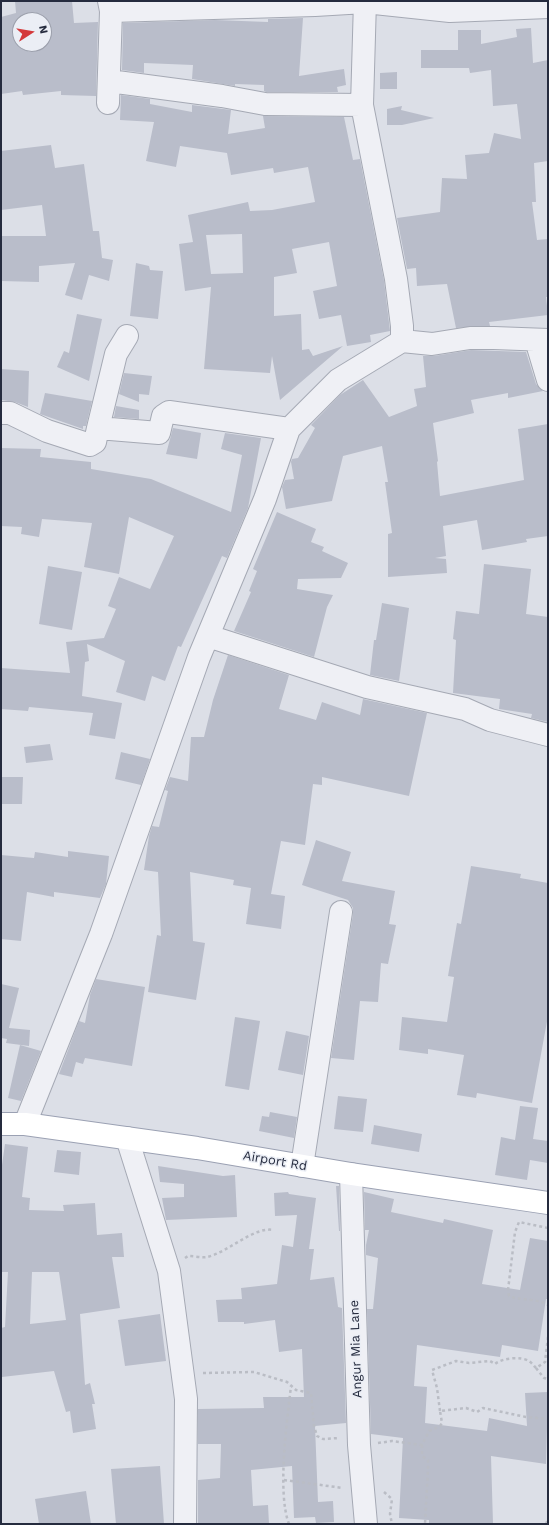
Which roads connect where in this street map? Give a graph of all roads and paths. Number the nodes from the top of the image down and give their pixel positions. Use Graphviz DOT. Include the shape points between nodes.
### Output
graph roads {
  1 [pos="365,1"];
  2 [pos="110,6"];
  3 [pos="548,7"];
  4 [pos="109,81"];
  5 [pos="108,103"];
  6 [pos="362,105"];
  7 [pos="127,336"];
  8 [pos="542,340"];
  9 [pos="402,341"];
  10 [pos="548,380"];
  11 [pos="1,413"];
  12 [pos="98,428"];
  13 [pos="289,429"];
  14 [pos="208,636"];
  15 [pos="548,735"];
  16 [pos="341,912"];
  17 [pos="1,1124"];
  18 [pos="25,1124"];
  19 [pos="127,1138"];
  20 [pos="302,1166"];
  21 [pos="350,1174"];
  22 [pos="548,1203"];
  23 [pos="548,1228"];
  24 [pos="274,1230"];
  25 [pos="169,1270"];
  26 [pos="548,1305"];
  27 [pos="548,1339"];
  28 [pos="536,1368"];
  29 [pos="182,1374"];
  30 [pos="548,1379"];
  31 [pos="291,1386"];
  32 [pos="440,1411"];
  33 [pos="548,1419"];
  34 [pos="392,1441"];
  35 [pos="360,1445"];
  36 [pos="422,1445"];
  37 [pos="284,1480"];
  38 [pos="363,1486"];
  39 [pos="548,1519"];
  40 [pos="185,1524"];
  41 [pos="289,1524"];
  42 [pos="366,1524"];
  43 [pos="425,1524"];
  44 [pos="546,1524"];
  1 -- 2 [label="street" via="307,5"];
  1 -- 3 [label="street" via="450,11"];
  1 -- 6 [label="street"];
  2 -- 4 [label="street"];
  4 -- 5 [label="street"];
  4 -- 6 [label="street" via="265,104"];
  6 -- 9 [label="street" via="396,279"];
  7 -- 12 [label="street" via="116,354"];
  8 -- 9 [label="street" via="470,338 432,344"];
  8 -- 10 [label="street"];
  9 -- 13 [label="street" via="338,380"];
  11 -- 12 [label="street" via="10,413 47,431 90,445 95,442"];
  12 -- 13 [label="street" via="157,434 161,430 163,416 169,412"];
  13 -- 14 [label="street" via="266,499"];
  14 -- 15 [label="street" via="367,687 465,709 490,720"];
  14 -- 18 [label="street" via="101,934"];
  16 -- 20 [label="street"];
  17 -- 18 [label="main road, Airport Rd"];
  18 -- 19 [label="main road, Airport Rd"];
  19 -- 20 [label="main road, Airport Rd"];
  19 -- 25 [label="street"];
  20 -- 21 [label="main road, Airport Rd"];
  21 -- 22 [label="main road, Airport Rd"];
  21 -- 35 [label="street, Angur Mia Lane"];
  23 -- 26 [label="path" via="519,1222 515,1232 508,1290 509,1296 514,1298 541,1301"];
  24 -- 25 [label="path" via="266,1228 206,1257 188,1256"];
  25 -- 29 [label="street"];
  27 -- 28 [label="path" via="545,1362"];
  28 -- 30 [label="path"];
  28 -- 32 [label="path" via="524,1359 508,1359 495,1364 490,1361 456,1361 432,1370"];
  29 -- 31 [label="path" via="254,1372 287,1382"];
  29 -- 40 [label="street" via="186,1399"];
  31 -- 35 [label="path" via="311,1394 317,1436 323,1439 340,1438"];
  31 -- 37 [label="path"];
  32 -- 33 [label="path" via="466,1408 477,1412 484,1408"];
  32 -- 36 [label="path" via="442,1423 429,1431"];
  34 -- 36 [label="path"];
  35 -- 38 [label="street, Angur Mia Lane"];
  36 -- 43 [label="path" via="422,1456 428,1460"];
  37 -- 38 [label="path" via="344,1488"];
  37 -- 41 [label="path" via="286,1516"];
  38 -- 42 [label="street, Angur Mia Lane"];
  39 -- 44 [label="path"];
}
